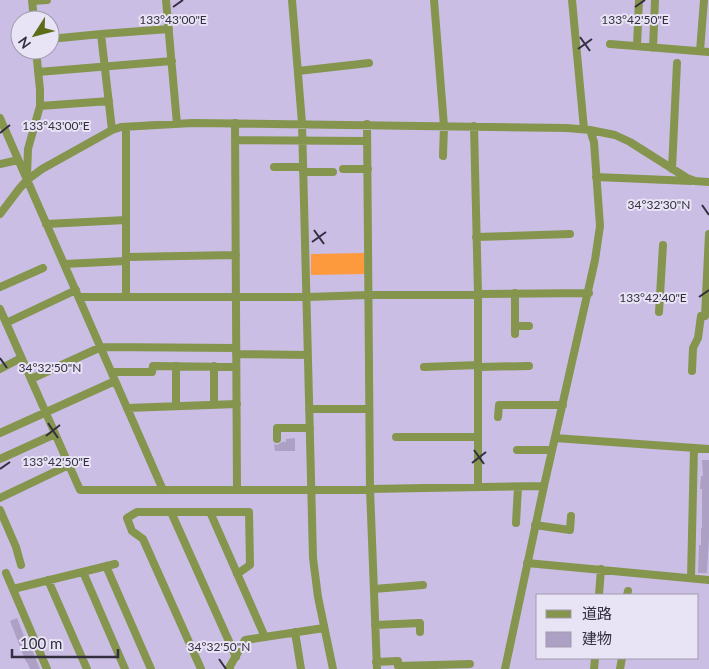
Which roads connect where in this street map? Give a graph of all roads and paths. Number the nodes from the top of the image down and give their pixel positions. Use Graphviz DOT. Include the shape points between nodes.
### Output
graph roads {
  1 [pos="47,0"];
  2 [pos="166,0"];
  3 [pos="292,0"];
  4 [pos="434,0"];
  5 [pos="572,0"];
  6 [pos="639,0"];
  7 [pos="655,0"];
  8 [pos="704,0"];
  9 [pos="32,1"];
  10 [pos="169,29"];
  11 [pos="101,34"];
  12 [pos="60,38"];
  13 [pos="610,44"];
  14 [pos="637,46"];
  15 [pos="654,48"];
  16 [pos="700,51"];
  17 [pos="709,52"];
  18 [pos="37,60"];
  19 [pos="172,61"];
  20 [pos="369,63"];
  21 [pos="677,63"];
  22 [pos="105,67"];
  23 [pos="298,71"];
  24 [pos="38,72"];
  25 [pos="109,101"];
  26 [pos="40,106"];
  27 [pos="0,118"];
  28 [pos="235,123"];
  29 [pos="302,123"];
  30 [pos="177,124"];
  31 [pos="367,124"];
  32 [pos="444,126"];
  33 [pos="474,126"];
  34 [pos="126,127"];
  35 [pos="112,130"];
  36 [pos="587,130"];
  37 [pos="235,140"];
  38 [pos="302,140"];
  39 [pos="367,141"];
  40 [pos="443,156"];
  41 [pos="18,160"];
  42 [pos="0,164"];
  43 [pos="274,167"];
  44 [pos="672,168"];
  45 [pos="303,169"];
  46 [pos="343,169"];
  47 [pos="368,169"];
  48 [pos="333,172"];
  49 [pos="596,177"];
  50 [pos="27,180"];
  51 [pos="695,181"];
  52 [pos="709,182"];
  53 [pos="0,214"];
  54 [pos="126,220"];
  55 [pos="46,224"];
  56 [pos="570,234"];
  57 [pos="709,234"];
  58 [pos="476,236"];
  59 [pos="663,245"];
  60 [pos="236,255"];
  61 [pos="126,259"];
  62 [pos="64,264"];
  63 [pos="43,268"];
  64 [pos="0,287"];
  65 [pos="589,292"];
  66 [pos="515,293"];
  67 [pos="77,294"];
  68 [pos="478,294"];
  69 [pos="369,295"];
  70 [pos="126,297"];
  71 [pos="236,297"];
  72 [pos="306,297"];
  73 [pos="0,309"];
  74 [pos="659,312"];
  75 [pos="6,323"];
  76 [pos="530,326"];
  77 [pos="101,348"];
  78 [pos="236,351"];
  79 [pos="308,355"];
  80 [pos="21,358"];
  81 [pos="176,366"];
  82 [pos="214,366"];
  83 [pos="424,366"];
  84 [pos="478,366"];
  85 [pos="529,366"];
  86 [pos="236,367"];
  87 [pos="0,368"];
  88 [pos="112,372"];
  89 [pos="692,372"];
  90 [pos="30,379"];
  91 [pos="115,381"];
  92 [pos="236,404"];
  93 [pos="214,405"];
  94 [pos="563,405"];
  95 [pos="176,406"];
  96 [pos="127,408"];
  97 [pos="309,409"];
  98 [pos="369,409"];
  99 [pos="46,412"];
  100 [pos="498,416"];
  101 [pos="310,428"];
  102 [pos="0,433"];
  103 [pos="55,434"];
  104 [pos="396,437"];
  105 [pos="478,437"];
  106 [pos="555,438"];
  107 [pos="277,439"];
  108 [pos="694,448"];
  109 [pos="709,449"];
  110 [pos="516,450"];
  111 [pos="552,450"];
  112 [pos="0,459"];
  113 [pos="69,465"];
  114 [pos="544,486"];
  115 [pos="478,487"];
  116 [pos="518,487"];
  117 [pos="370,489"];
  118 [pos="163,490"];
  119 [pos="237,490"];
  120 [pos="312,490"];
  121 [pos="0,498"];
  122 [pos="0,510"];
  123 [pos="171,512"];
  124 [pos="210,512"];
  125 [pos="571,516"];
  126 [pos="516,523"];
  127 [pos="535,525"];
  128 [pos="527,562"];
  129 [pos="115,564"];
  130 [pos="21,565"];
  131 [pos="106,566"];
  132 [pos="601,570"];
  133 [pos="83,572"];
  134 [pos="6,573"];
  135 [pos="237,574"];
  136 [pos="691,578"];
  137 [pos="48,580"];
  138 [pos="709,580"];
  139 [pos="423,586"];
  140 [pos="13,589"];
  141 [pos="374,589"];
  142 [pos="599,594"];
  143 [pos="420,624"];
  144 [pos="375,625"];
  145 [pos="324,628"];
  146 [pos="295,632"];
  147 [pos="265,637"];
  148 [pos="236,657"];
  149 [pos="470,664"];
  150 [pos="377,666"];
  151 [pos="47,669"];
  152 [pos="87,669"];
  153 [pos="125,669"];
  154 [pos="151,669"];
  155 [pos="201,669"];
  156 [pos="229,669"];
  157 [pos="298,669"];
  158 [pos="333,669"];
  159 [pos="505,669"];
  1 -- 9 [label="street"];
  2 -- 10 [label="street"];
  3 -- 23 [label="street"];
  4 -- 32 [label="street"];
  5 -- 36 [label="street"];
  6 -- 14 [label="street"];
  7 -- 15 [label="street"];
  8 -- 16 [label="street"];
  10 -- 11 [label="street"];
  10 -- 19 [label="street"];
  11 -- 12 [label="street"];
  11 -- 22 [label="street"];
  13 -- 14 [label="street"];
  14 -- 15 [label="street"];
  15 -- 16 [label="street"];
  16 -- 17 [label="street"];
  18 -- 24 [label="street"];
  19 -- 22 [label="street"];
  19 -- 30 [label="street"];
  20 -- 23 [label="street"];
  21 -- 44 [label="street"];
  22 -- 24 [label="street"];
  22 -- 25 [label="street"];
  23 -- 29 [label="street"];
  24 -- 26 [label="street"];
  25 -- 26 [label="street"];
  25 -- 35 [label="street"];
  26 -- 50 [label="street" via="28,149"];
  27 -- 41 [label="street"];
  28 -- 29 [label="street"];
  28 -- 30 [label="street"];
  28 -- 37 [label="street"];
  29 -- 31 [label="street"];
  29 -- 38 [label="street"];
  30 -- 34 [label="street"];
  31 -- 32 [label="street"];
  31 -- 39 [label="street"];
  32 -- 33 [label="street"];
  32 -- 40 [label="street"];
  33 -- 36 [label="street"];
  33 -- 58 [label="street"];
  34 -- 35 [label="street"];
  34 -- 54 [label="street"];
  35 -- 50 [label="street"];
  36 -- 44 [label="street" via="615,134"];
  36 -- 49 [label="street" via="594,142"];
  37 -- 38 [label="street"];
  37 -- 60 [label="street"];
  38 -- 39 [label="street"];
  38 -- 45 [label="street"];
  39 -- 47 [label="street"];
  41 -- 42 [label="street"];
  41 -- 50 [label="street"];
  43 -- 45 [label="street"];
  44 -- 51 [label="street"];
  45 -- 48 [label="street"];
  45 -- 72 [label="street"];
  46 -- 47 [label="street"];
  47 -- 69 [label="street"];
  49 -- 51 [label="street"];
  49 -- 65 [label="street" via="600,226"];
  50 -- 53 [label="street"];
  50 -- 55 [label="street"];
  51 -- 52 [label="street"];
  54 -- 55 [label="street"];
  54 -- 61 [label="street"];
  55 -- 62 [label="street"];
  56 -- 58 [label="street"];
  57 -- 89 [label="street" via="703,316 693,348"];
  58 -- 68 [label="street"];
  59 -- 74 [label="street"];
  60 -- 61 [label="street"];
  60 -- 71 [label="street"];
  61 -- 62 [label="street"];
  61 -- 70 [label="street"];
  62 -- 67 [label="street"];
  63 -- 64 [label="street"];
  65 -- 66 [label="street"];
  65 -- 94 [label="street"];
  66 -- 68 [label="street"];
  66 -- 76 [label="street" via="515,330"];
  67 -- 70 [label="street"];
  67 -- 75 [label="street"];
  67 -- 77 [label="street"];
  68 -- 69 [label="street"];
  68 -- 84 [label="street"];
  69 -- 72 [label="street"];
  69 -- 98 [label="street"];
  70 -- 71 [label="street"];
  71 -- 72 [label="street"];
  71 -- 78 [label="street"];
  72 -- 79 [label="street"];
  73 -- 75 [label="street"];
  75 -- 80 [label="street"];
  77 -- 78 [label="street"];
  77 -- 88 [label="street"];
  77 -- 90 [label="street"];
  78 -- 79 [label="street"];
  78 -- 86 [label="street"];
  79 -- 97 [label="street"];
  80 -- 87 [label="street"];
  80 -- 90 [label="street"];
  81 -- 82 [label="street"];
  81 -- 88 [label="street" via="153,366 152,372"];
  81 -- 95 [label="street"];
  82 -- 86 [label="street"];
  82 -- 93 [label="street"];
  83 -- 84 [label="street"];
  84 -- 85 [label="street"];
  84 -- 105 [label="street"];
  86 -- 92 [label="street"];
  88 -- 91 [label="street"];
  90 -- 99 [label="street"];
  91 -- 96 [label="street"];
  91 -- 99 [label="street"];
  92 -- 93 [label="street"];
  92 -- 119 [label="street"];
  93 -- 95 [label="street"];
  94 -- 100 [label="street" via="499,405"];
  94 -- 106 [label="street"];
  95 -- 96 [label="street"];
  96 -- 118 [label="street"];
  97 -- 98 [label="street"];
  97 -- 101 [label="street"];
  98 -- 117 [label="street"];
  99 -- 102 [label="street"];
  99 -- 103 [label="street"];
  101 -- 107 [label="street" via="277,428"];
  101 -- 120 [label="street"];
  103 -- 112 [label="street"];
  103 -- 113 [label="street"];
  104 -- 105 [label="street"];
  105 -- 115 [label="street"];
  106 -- 108 [label="street"];
  106 -- 111 [label="street"];
  108 -- 109 [label="street"];
  108 -- 136 [label="street"];
  110 -- 111 [label="street"];
  111 -- 114 [label="street"];
  113 -- 118 [label="street" via="80,490"];
  113 -- 121 [label="street"];
  114 -- 116 [label="street"];
  114 -- 127 [label="street"];
  115 -- 116 [label="street"];
  115 -- 117 [label="street"];
  116 -- 126 [label="street"];
  117 -- 120 [label="street"];
  117 -- 141 [label="street"];
  118 -- 119 [label="street"];
  119 -- 120 [label="street"];
  120 -- 145 [label="street" via="313,558"];
  122 -- 130 [label="street"];
  123 -- 124 [label="street"];
  123 -- 148 [label="street"];
  123 -- 155 [label="street" via="137,512 127,518 132,531 143,540"];
  124 -- 135 [label="street"];
  124 -- 135 [label="street" via="249,512 250,566"];
  125 -- 127 [label="street" via="570,530"];
  127 -- 128 [label="street"];
  128 -- 132 [label="street"];
  128 -- 159 [label="street"];
  129 -- 131 [label="street"];
  131 -- 133 [label="street"];
  131 -- 154 [label="street"];
  132 -- 136 [label="street"];
  132 -- 142 [label="street"];
  133 -- 137 [label="street"];
  133 -- 153 [label="street"];
  134 -- 140 [label="street"];
  135 -- 147 [label="street"];
  136 -- 138 [label="street"];
  137 -- 140 [label="street"];
  137 -- 152 [label="street"];
  139 -- 141 [label="street"];
  140 -- 151 [label="street"];
  141 -- 144 [label="street"];
  143 -- 144 [label="street"];
  144 -- 150 [label="street"];
  145 -- 146 [label="street"];
  145 -- 158 [label="street"];
  146 -- 147 [label="street"];
  146 -- 157 [label="street"];
  147 -- 148 [label="street" via="245,640"];
  148 -- 156 [label="street"];
  149 -- 150 [label="street" via="398,666 398,662"];
}
